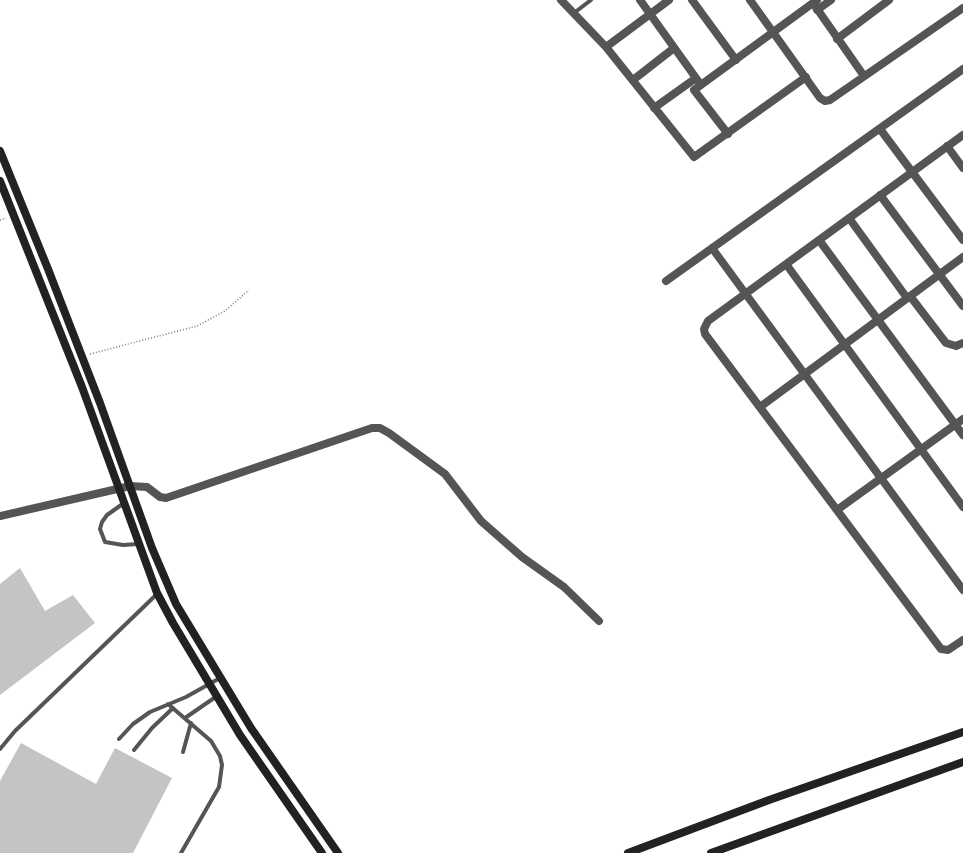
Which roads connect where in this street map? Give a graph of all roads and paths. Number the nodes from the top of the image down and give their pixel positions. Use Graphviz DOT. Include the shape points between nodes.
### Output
graph roads {
  1 [pos="561,0"];
  2 [pos="591,0"];
  3 [pos="640,0"];
  4 [pos="669,0"];
  5 [pos="692,0"];
  6 [pos="750,0"];
  7 [pos="831,0"];
  8 [pos="887,0"];
  9 [pos="816,4"];
  10 [pos="963,8"];
  11 [pos="574,13"];
  12 [pos="650,14"];
  13 [pos="773,33"];
  14 [pos="837,39"];
  15 [pos="606,47"];
  16 [pos="674,48"];
  17 [pos="736,60"];
  18 [pos="963,69"];
  19 [pos="864,76"];
  20 [pos="806,77"];
  21 [pos="633,80"];
  22 [pos="699,81"];
  23 [pos="654,108"];
  24 [pos="880,129"];
  25 [pos="728,134"];
  26 [pos="963,135"];
  27 [pos="947,146"];
  28 [pos="0,151"];
  29 [pos="963,168"];
  30 [pos="912,172"];
  31 [pos="0,181"];
  32 [pos="880,195"];
  33 [pos="849,218"];
  34 [pos="819,240"];
  35 [pos="963,240"];
  36 [pos="712,248"];
  37 [pos="963,256"];
  38 [pos="786,264"];
  39 [pos="939,274"];
  40 [pos="666,281"];
  41 [pos="249,290"];
  42 [pos="746,293"];
  43 [pos="909,297"];
  44 [pos="963,306"];
  45 [pos="878,320"];
  46 [pos="963,343"];
  47 [pos="844,345"];
  48 [pos="82,356"];
  49 [pos="805,374"];
  50 [pos="760,407"];
  51 [pos="963,419"];
  52 [pos="955,424"];
  53 [pos="963,435"];
  54 [pos="921,450"];
  55 [pos="881,478"];
  56 [pos="130,486"];
  57 [pos="120,489"];
  58 [pos="124,502"];
  59 [pos="963,507"];
  60 [pos="837,510"];
  61 [pos="0,516"];
  62 [pos="138,544"];
  63 [pos="962,586"];
  64 [pos="157,593"];
  65 [pos="599,621"];
  66 [pos="963,640"];
  67 [pos="220,678"];
  68 [pos="209,684"];
  69 [pos="217,696"];
  70 [pos="168,704"];
  71 [pos="173,708"];
  72 [pos="185,718"];
  73 [pos="191,723"];
  74 [pos="963,732"];
  75 [pos="119,739"];
  76 [pos="0,749"];
  77 [pos="134,750"];
  78 [pos="183,752"];
  79 [pos="963,762"];
  80 [pos="181,853"];
  81 [pos="322,853"];
  82 [pos="338,853"];
  83 [pos="628,853"];
  84 [pos="711,853"];
  1 -- 11 [label="street"];
  2 -- 11 [label="lane"];
  3 -- 12 [label="street"];
  4 -- 12 [label="street"];
  5 -- 17 [label="street"];
  6 -- 13 [label="street"];
  7 -- 9 [label="street"];
  8 -- 14 [label="street"];
  9 -- 13 [label="street"];
  9 -- 14 [label="street"];
  10 -- 19 [label="street"];
  11 -- 15 [label="street"];
  12 -- 15 [label="street"];
  12 -- 16 [label="street"];
  13 -- 17 [label="street"];
  13 -- 20 [label="street"];
  14 -- 19 [label="street"];
  15 -- 21 [label="street"];
  16 -- 21 [label="street"];
  16 -- 22 [label="street"];
  17 -- 22 [label="street"];
  18 -- 24 [label="street"];
  19 -- 20 [label="street" via="825,101 820,98"];
  20 -- 25 [label="street"];
  21 -- 23 [label="street"];
  22 -- 23 [label="street"];
  22 -- 25 [label="street" via="694,90"];
  23 -- 25 [label="street" via="694,157"];
  24 -- 30 [label="street"];
  24 -- 36 [label="street"];
  26 -- 27 [label="street"];
  27 -- 29 [label="street"];
  27 -- 30 [label="street"];
  28 -- 48 [label="street"];
  30 -- 32 [label="street"];
  30 -- 35 [label="street"];
  31 -- 57 [label="street"];
  32 -- 33 [label="street"];
  32 -- 39 [label="street"];
  33 -- 34 [label="street"];
  33 -- 43 [label="street"];
  34 -- 38 [label="street"];
  34 -- 45 [label="street"];
  36 -- 40 [label="street"];
  36 -- 42 [label="street"];
  37 -- 39 [label="street"];
  38 -- 42 [label="street"];
  38 -- 47 [label="street"];
  39 -- 43 [label="street"];
  39 -- 44 [label="street"];
  41 -- 48 [label="path" via="225,311 197,326"];
  42 -- 49 [label="street"];
  42 -- 50 [label="street" via="708,321 704,329 705,334"];
  43 -- 45 [label="street"];
  43 -- 46 [label="street" via="946,343 956,346"];
  45 -- 47 [label="street"];
  45 -- 52 [label="street"];
  47 -- 49 [label="street"];
  47 -- 54 [label="street"];
  48 -- 56 [label="street"];
  49 -- 50 [label="street"];
  49 -- 55 [label="street"];
  50 -- 60 [label="street"];
  51 -- 52 [label="street"];
  52 -- 53 [label="street"];
  52 -- 54 [label="street"];
  54 -- 55 [label="street"];
  54 -- 59 [label="street"];
  55 -- 60 [label="street"];
  55 -- 63 [label="street"];
  56 -- 57 [label="street"];
  56 -- 65 [label="street" via="147,487 160,497 166,498 372,428 380,428 445,474 481,522 522,557 564,587"];
  56 -- 67 [label="street" via="164,578 182,615"];
  57 -- 58 [label="street"];
  57 -- 61 [label="street"];
  58 -- 62 [label="street"];
  58 -- 62 [label="lane" via="107,515 100,529 105,542 123,546"];
  60 -- 66 [label="street" via="941,649 948,650"];
  62 -- 64 [label="street"];
  64 -- 68 [label="street"];
  64 -- 76 [label="lane" via="15,731"];
  67 -- 68 [label="lane"];
  67 -- 82 [label="street" via="251,728"];
  68 -- 69 [label="street"];
  68 -- 70 [label="lane"];
  69 -- 72 [label="lane"];
  69 -- 81 [label="street" via="257,760"];
  70 -- 71 [label="lane"];
  70 -- 75 [label="lane" via="141,718"];
  71 -- 72 [label="lane"];
  71 -- 77 [label="lane"];
  72 -- 73 [label="lane"];
  73 -- 78 [label="lane"];
  73 -- 80 [label="lane" via="216,748 220,756 222,775 219,787"];
  74 -- 83 [label="street"];
  79 -- 84 [label="street"];
}
